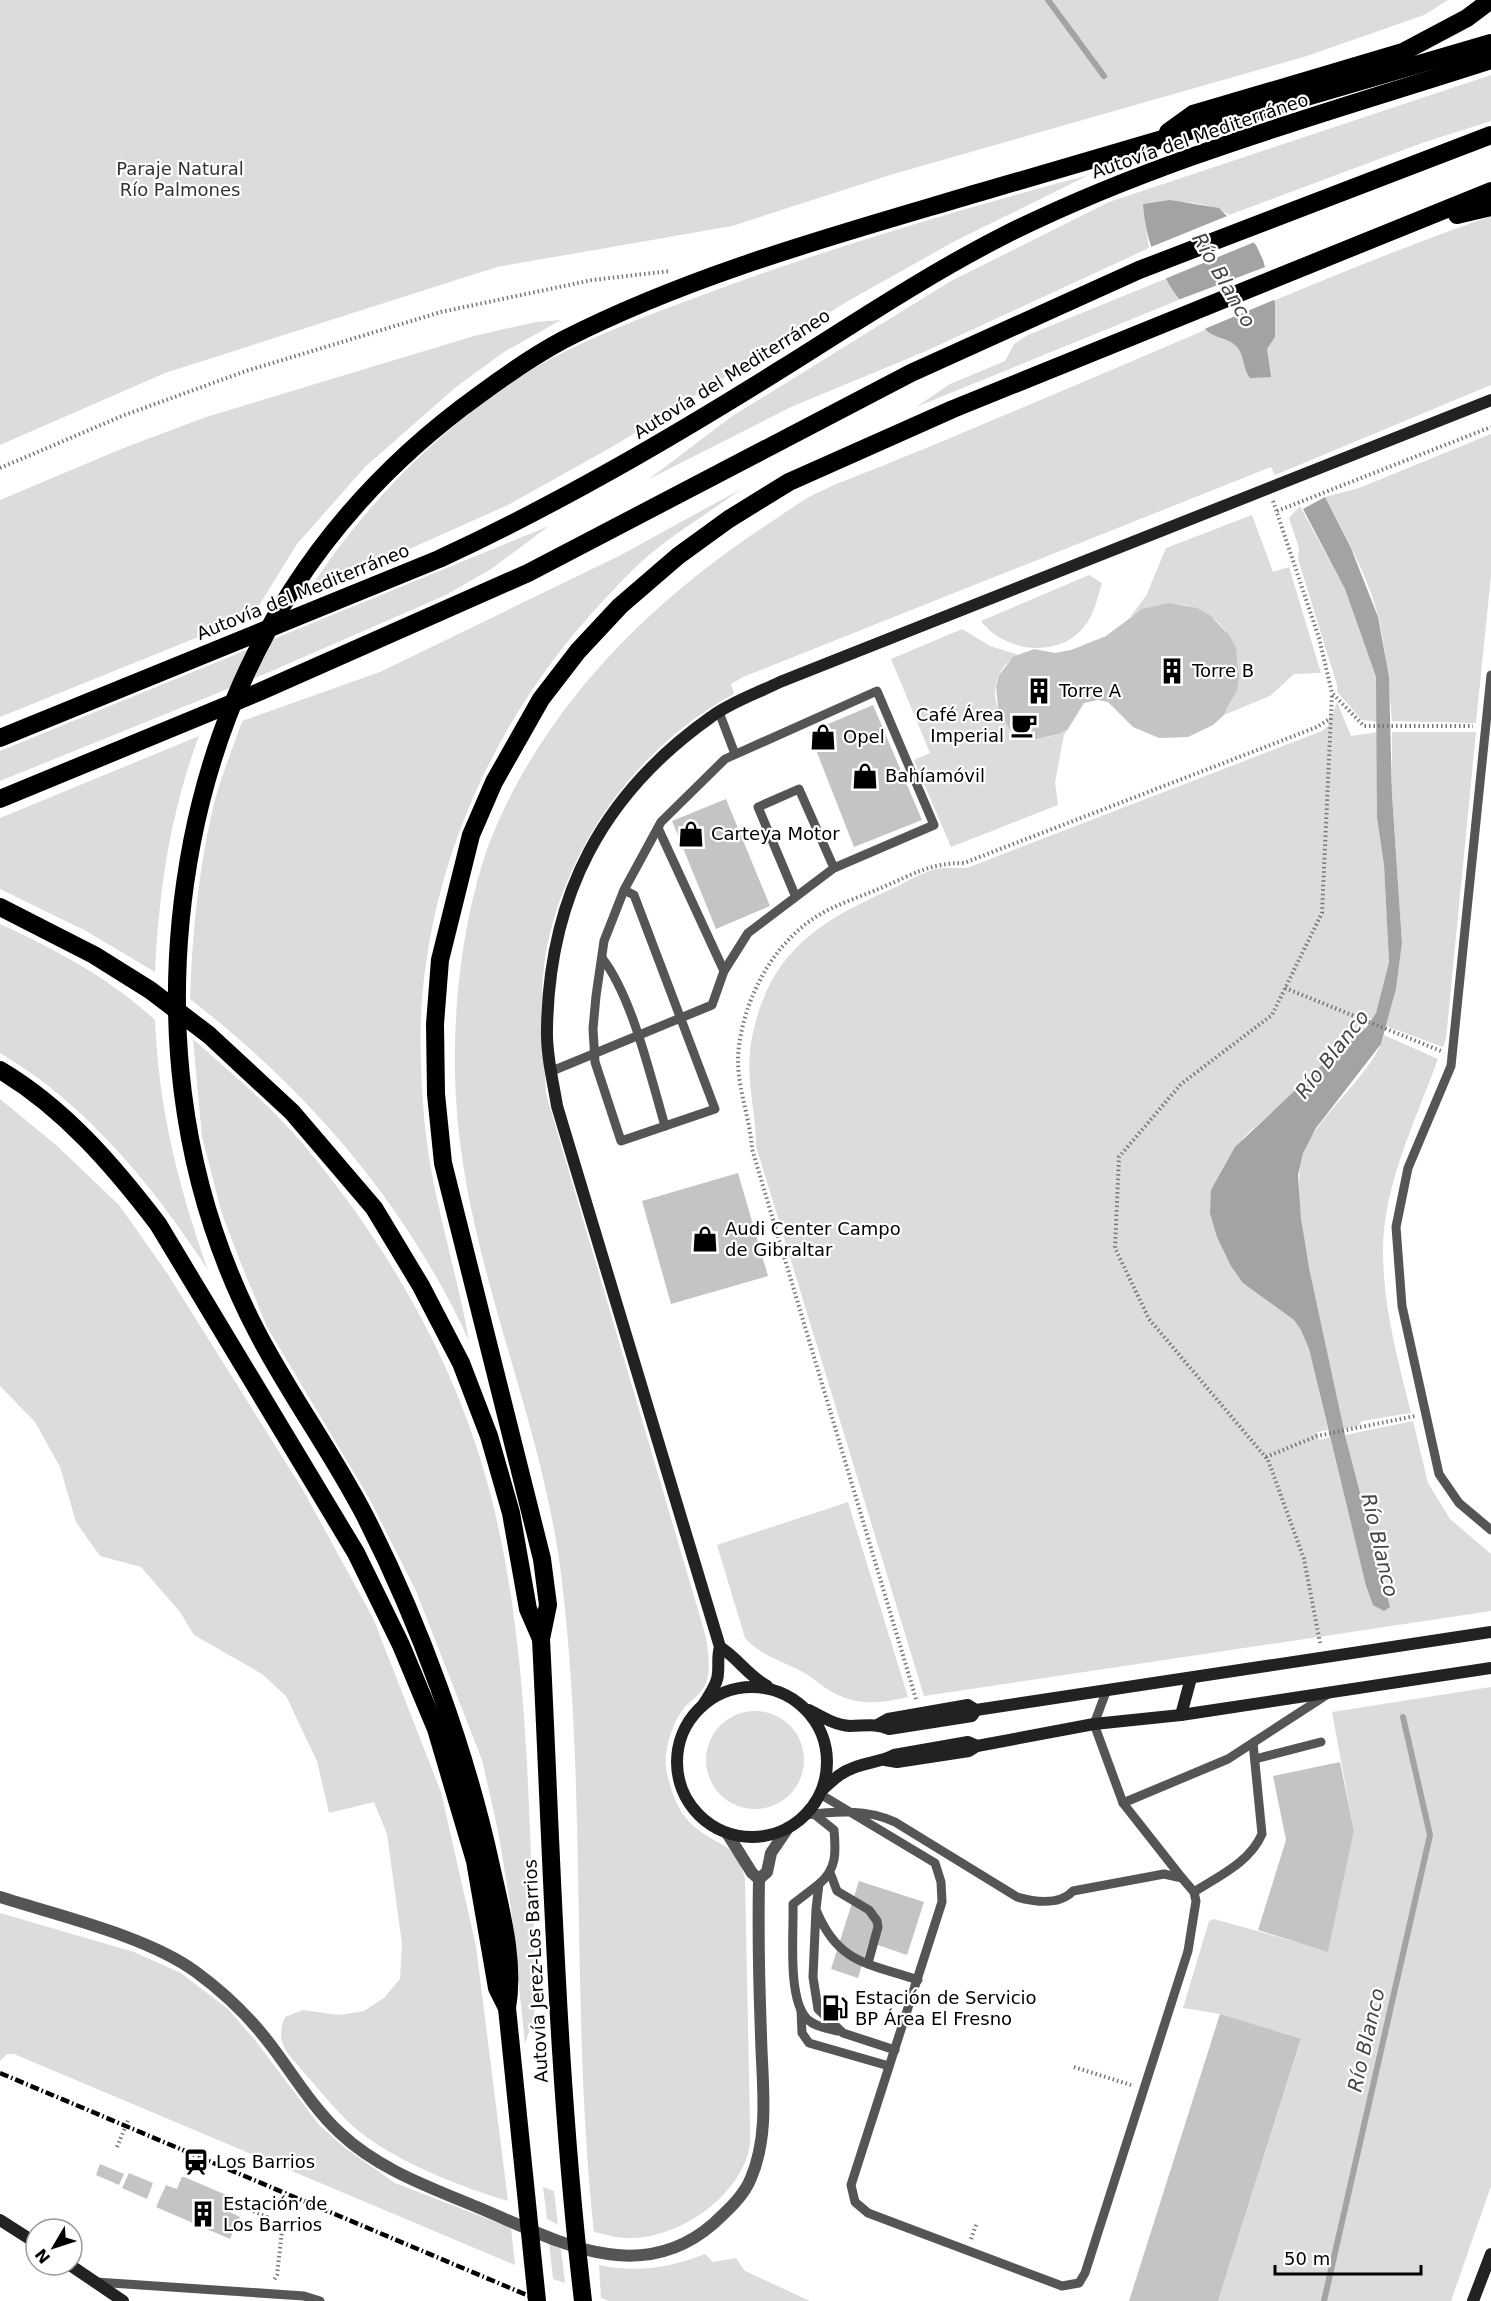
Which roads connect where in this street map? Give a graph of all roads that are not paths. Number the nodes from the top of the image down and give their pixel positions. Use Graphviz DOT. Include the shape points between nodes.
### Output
graph roads {
  1 [pos="1491,0"];
  2 [pos="1491,44"];
  3 [pos="1491,60"];
  4 [pos="1491,135"];
  5 [pos="1158,139"];
  6 [pos="1491,191"];
  7 [pos="1491,207"];
  8 [pos="1394,232"];
  9 [pos="1491,400"];
  10 [pos="1491,675"];
  11 [pos="719,712"];
  12 [pos="0,738"];
  13 [pos="735,754"];
  14 [pos="0,799"];
  15 [pos="658,828"];
  16 [pos="834,868"];
  17 [pos="624,890"];
  18 [pos="795,896"];
  19 [pos="0,907"];
  20 [pos="602,958"];
  21 [pos="724,971"];
  22 [pos="681,1018"];
  23 [pos="638,1035"];
  24 [pos="595,1054"];
  25 [pos="0,1070"];
  26 [pos="552,1071"];
  27 [pos="665,1126"];
  28 [pos="1491,1530"];
  29 [pos="1491,1632"];
  30 [pos="541,1639"];
  31 [pos="720,1647"];
  32 [pos="1491,1668"];
  33 [pos="1191,1678"];
  34 [pos="777,1691"];
  35 [pos="1106,1692"];
  36 [pos="1330,1693"];
  37 [pos="703,1705"];
  38 [pos="803,1707"];
  39 [pos="976,1710"];
  40 [pos="1181,1715"];
  41 [pos="879,1724"];
  42 [pos="1094,1724"];
  43 [pos="1321,1742"];
  44 [pos="1253,1743"];
  45 [pos="1255,1760"];
  46 [pos="821,1792"];
  47 [pos="1123,1803"];
  48 [pos="847,1812"];
  49 [pos="809,1815"];
  50 [pos="788,1828"];
  51 [pos="727,1833"];
  52 [pos="831,1875"];
  53 [pos="1182,1878"];
  54 [pos="759,1879"];
  55 [pos="819,1884"];
  56 [pos="1194,1892"];
  57 [pos="0,1897"];
  58 [pos="816,1909"];
  59 [pos="868,1963"];
  60 [pos="918,1980"];
  61 [pos="507,2008"];
  62 [pos="801,2010"];
  63 [pos="843,2033"];
  64 [pos="895,2050"];
  65 [pos="890,2066"];
  66 [pos="0,2220"];
  67 [pos="24,2235"];
  68 [pos="1491,2254"];
  69 [pos="84,2274"];
  70 [pos="96,2282"];
  71 [pos="123,2301"];
  72 [pos="320,2301"];
  73 [pos="537,2301"];
  74 [pos="583,2301"];
  75 [pos="1473,2301"];
  1 -- 5 [label="highway" via="1467,18 1403,52 1193,114"];
  2 -- 5 [label="highway"];
  3 -- 12 [label="highway, Autovía del Mediterráneo" via="1169,165 1061,209 1003,236 875,309 627,464 500,531"];
  4 -- 14 [label="highway" via="1139,270 910,373 518,578 270,688"];
  5 -- 61 [label="highway" via="743,266 637,306 557,343 519,366 430,430 378,480 320,548 287,597 244,677 223,727 201,798 186,872 178,946 177,1046 197,1176 211,1229 258,1334 362,1510 400,1588 474,1796 501,1912 511,1986"];
  6 -- 8 [label="highway"];
  7 -- 8 [label="highway"];
  8 -- 30 [label="highway" via="953,409 800,477 729,519 678,556 620,606 578,651 542,699 495,782 471,835 440,960 435,1024 436,1094 443,1162 542,1559 548,1605"];
  9 -- 11 [label="street" via="780,682"];
  10 -- 28 [label="lane" via="1449,1074 1408,1168 1396,1227 1402,1306 1439,1474 1460,1503"];
  11 -- 13 [label="lane"];
  11 -- 26 [label="street" via="654,761 607,819 572,885 552,957 546,1031"];
  13 -- 15 [label="lane" via="699,782"];
  13 -- 16 [label="lane" via="877,691 934,825"];
  15 -- 17 [label="lane"];
  15 -- 21 [label="lane"];
  16 -- 18 [label="lane"];
  16 -- 18 [label="lane" via="799,789 758,807"];
  17 -- 20 [label="lane" via="604,941"];
  17 -- 22 [label="lane" via="634,895"];
  18 -- 21 [label="lane" via="748,933"];
  19 -- 30 [label="highway" via="94,955 150,990 209,1035 292,1112 374,1208 461,1363 489,1436 511,1513 528,1610"];
  20 -- 23 [label="lane" via="611,969"];
  20 -- 24 [label="lane" via="593,1029"];
  21 -- 22 [label="lane" via="712,1005"];
  22 -- 23 [label="lane"];
  22 -- 27 [label="lane" via="715,1109"];
  23 -- 24 [label="lane"];
  23 -- 27 [label="lane"];
  24 -- 26 [label="lane"];
  24 -- 27 [label="lane" via="621,1142"];
  25 -- 61 [label="highway" via="67,1119 119,1173 158,1224 356,1553 436,1729 476,1861 497,1988"];
  26 -- 31 [label="street" via="557,1106"];
  29 -- 33 [label="street"];
  30 -- 74 [label="highway, Autovía Jerez-Los Barrios" via="557,2012"];
  31 -- 34 [label="street" via="750,1676"];
  31 -- 37 [label="street" via="716,1684"];
  32 -- 36 [label="street"];
  33 -- 35 [label="street"];
  33 -- 40 [label="street"];
  34 -- 37 [label="street" via="761,1687 730,1690"];
  34 -- 38 [label="street"];
  35 -- 39 [label="street"];
  35 -- 42 [label="lane"];
  36 -- 40 [label="street"];
  36 -- 44 [label="lane"];
  37 -- 51 [label="street" via="684,1730 679,1745 678,1776 690,1804 713,1826"];
  38 -- 41 [label="street" via="830,1722 849,1726"];
  38 -- 46 [label="street" via="826,1748"];
  39 -- 41 [label="street" via="968,1705 888,1719"];
  39 -- 41 [label="street" via="972,1716 901,1727"];
  40 -- 42 [label="street"];
  42 -- 46 [label="street" via="977,1746 969,1751 854,1767 837,1776"];
  42 -- 47 [label="lane"];
  43 -- 45 [label="lane"];
  44 -- 45 [label="lane"];
  44 -- 47 [label="lane" via="1205,1771"];
  45 -- 56 [label="lane" via="1263,1821 1257,1846"];
  46 -- 48 [label="lane"];
  46 -- 49 [label="street"];
  47 -- 53 [label="lane"];
  48 -- 49 [label="lane"];
  48 -- 53 [label="lane" via="877,1814 896,1822 1017,1897 1037,1902 1164,1874"];
  48 -- 60 [label="lane" via="935,1863 942,1902"];
  49 -- 50 [label="street"];
  49 -- 52 [label="lane" via="834,1830 836,1850"];
  50 -- 51 [label="street" via="758,1837"];
  50 -- 54 [label="street"];
  51 -- 54 [label="street"];
  52 -- 55 [label="lane"];
  52 -- 59 [label="lane" via="837,1891 869,1910 877,1921"];
  53 -- 56 [label="lane"];
  54 -- 57 [label="street" via="764,2136 751,2180 734,2203 700,2235 676,2248 638,2256 604,2255 572,2246 408,2179 339,2133 231,1998 193,1969 153,1947"];
  55 -- 58 [label="lane"];
  55 -- 62 [label="lane" via="793,1904 794,1977"];
  56 -- 65 [label="lane" via="1188,1951 1083,2279 1068,2287 868,2213 855,2202 851,2185"];
  58 -- 59 [label="lane" via="826,1934 837,1947"];
  58 -- 63 [label="lane" via="814,1997 825,2018"];
  59 -- 60 [label="lane"];
  60 -- 64 [label="lane"];
  61 -- 73 [label="highway, Autovía Jerez-Los Barrios"];
  62 -- 63 [label="lane" via="816,2025"];
  62 -- 65 [label="lane" via="802,2033 814,2046"];
  63 -- 64 [label="lane"];
  64 -- 65 [label="lane"];
  66 -- 67 [label="street"];
  68 -- 75 [label="street"];
  69 -- 70 [label="street"];
  70 -- 71 [label="street"];
  70 -- 72 [label="lane" via="304,2296"];
}
